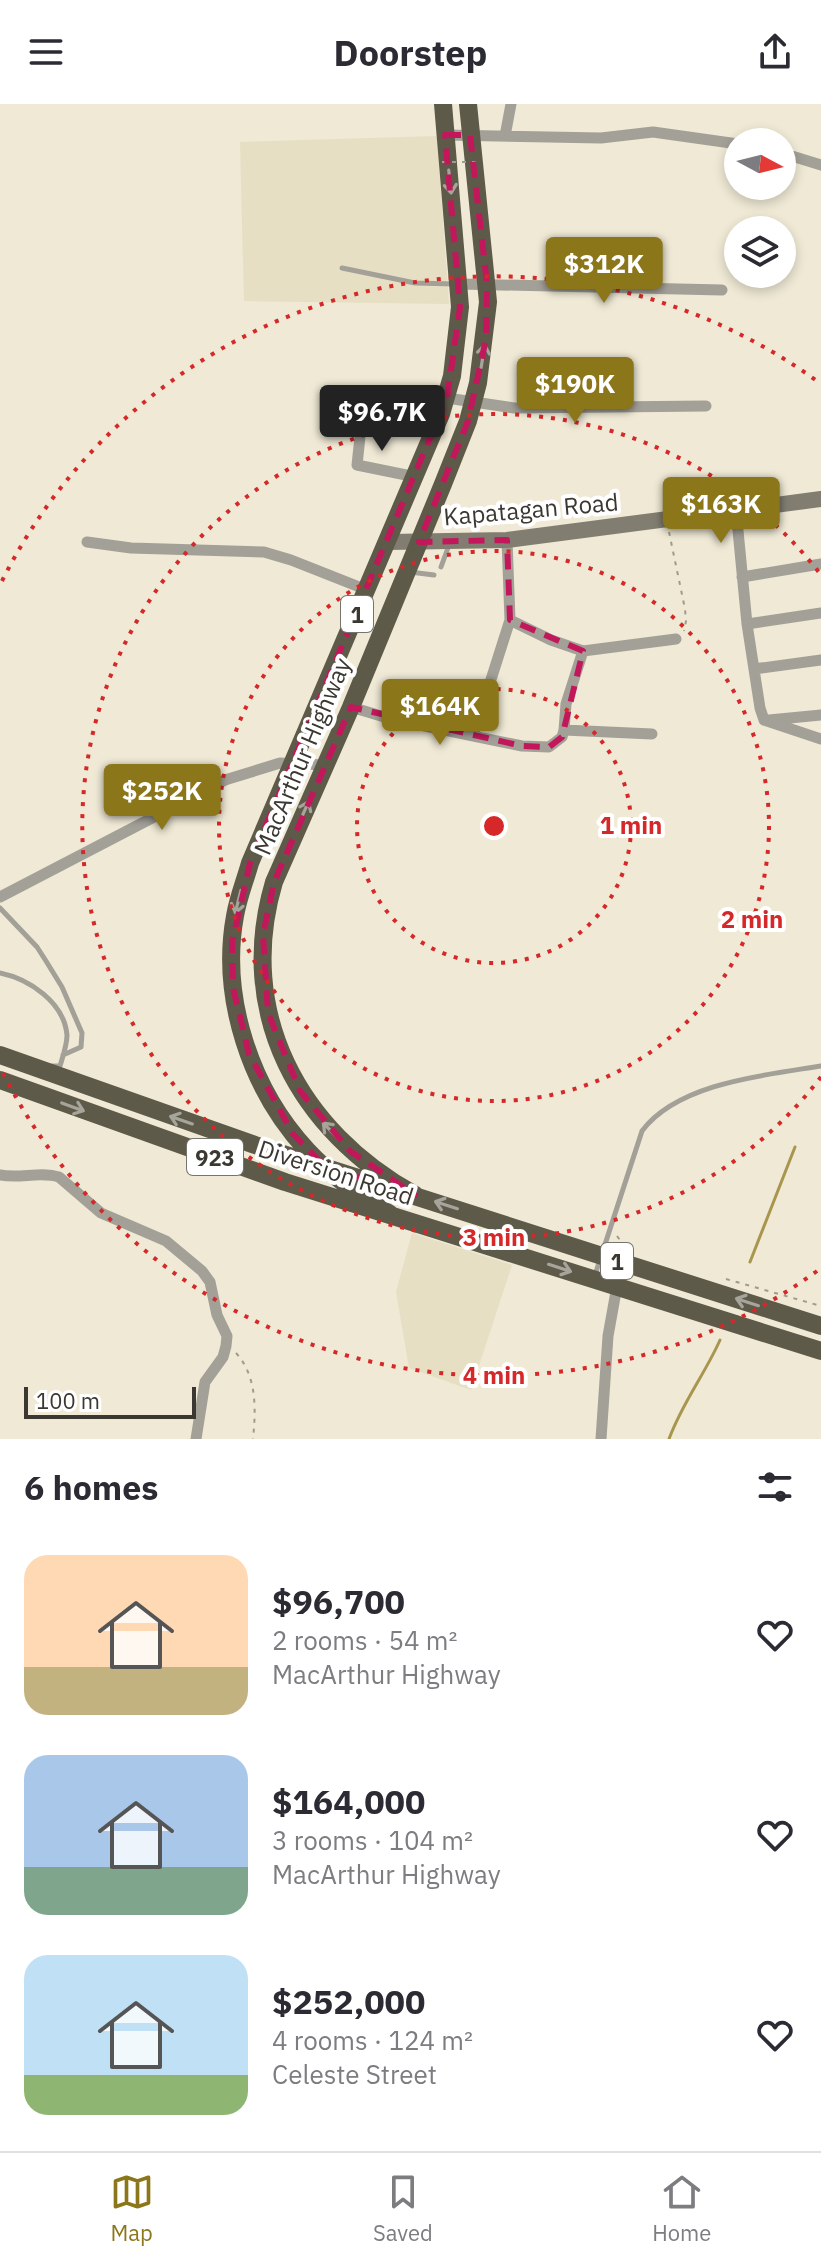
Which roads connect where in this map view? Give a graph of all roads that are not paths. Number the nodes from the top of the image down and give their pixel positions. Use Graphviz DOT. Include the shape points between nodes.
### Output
graph roads {
  1 [pos="443,104"];
  2 [pos="468,104"];
  3 [pos="511,104"];
  4 [pos="445,135"];
  5 [pos="470,135"];
  6 [pos="505,136"];
  7 [pos="724,142"];
  8 [pos="796,157"];
  9 [pos="821,165"];
  10 [pos="342,268"];
  11 [pos="460,284"];
  12 [pos="487,284"];
  13 [pos="722,290"];
  14 [pos="447,398"];
  15 [pos="473,403"];
  16 [pos="706,406"];
  17 [pos="362,418"];
  18 [pos="416,477"];
  19 [pos="821,499"];
  20 [pos="736,510"];
  21 [pos="507,540"];
  22 [pos="87,542"];
  23 [pos="389,542"];
  24 [pos="419,542"];
  25 [pos="450,542"];
  26 [pos="821,564"];
  27 [pos="441,567"];
  28 [pos="405,571"];
  29 [pos="434,575"];
  30 [pos="742,577"];
  31 [pos="367,590"];
  32 [pos="821,613"];
  33 [pos="510,620"];
  34 [pos="747,624"];
  35 [pos="676,639"];
  36 [pos="583,651"];
  37 [pos="821,660"];
  38 [pos="754,669"];
  39 [pos="351,707"];
  40 [pos="821,715"];
  41 [pos="764,720"];
  42 [pos="564,730"];
  43 [pos="652,734"];
  44 [pos="473,736"];
  45 [pos="821,739"];
  46 [pos="295,762"];
  47 [pos="325,765"];
  48 [pos="0,897"];
  49 [pos="0,908"];
  50 [pos="0,973"];
  51 [pos="0,1055"];
  52 [pos="63,1055"];
  53 [pos="31,1066"];
  54 [pos="821,1066"];
  55 [pos="0,1080"];
  56 [pos="277,1111"];
  57 [pos="255,1145"];
  58 [pos="325,1167"];
  59 [pos="0,1175"];
  60 [pos="415,1195"];
  61 [pos="390,1214"];
  62 [pos="432,1227"];
  63 [pos="603,1257"];
  64 [pos="594,1279"];
  65 [pos="617,1286"];
  66 [pos="821,1326"];
  67 [pos="816,1349"];
  68 [pos="196,1439"];
  69 [pos="601,1439"];
  1 -- 4 [label="highway, MacArthur Highway / 1"];
  2 -- 5 [label="highway, MacArthur Highway / 1"];
  3 -- 6 [label="street"];
  4 -- 5 [label="street"];
  4 -- 11 [label="highway, MacArthur Highway / 1, one-way"];
  5 -- 6 [label="street"];
  5 -- 12 [label="highway, MacArthur Highway / 1"];
  6 -- 7 [label="street" via="601,138 653,132"];
  8 -- 9 [label="street"];
  10 -- 11 [label="lane" via="415,283"];
  11 -- 12 [label="street"];
  11 -- 14 [label="highway, MacArthur Highway / 1" via="459,334"];
  12 -- 13 [label="street"];
  15 -- 12 [label="highway, MacArthur Highway / 1, one-way" via="486,339"];
  14 -- 15 [label="street"];
  14 -- 18 [label="highway, MacArthur Highway / 1"];
  15 -- 16 [label="street" via="514,408"];
  15 -- 24 [label="highway, MacArthur Highway / 1"];
  17 -- 18 [label="street" via="357,465"];
  18 -- 23 [label="highway, MacArthur Highway / 1"];
  19 -- 20 [label="main road, Kapatagan Road"];
  20 -- 21 [label="main road, Kapatagan Road"];
  20 -- 30 [label="street"];
  21 -- 25 [label="main road, Kapatagan Road"];
  21 -- 33 [label="street"];
  22 -- 31 [label="street" via="264,552"];
  23 -- 24 [label="main road, Kapatagan Road"];
  23 -- 31 [label="highway, MacArthur Highway / 1"];
  24 -- 25 [label="main road, Kapatagan Road"];
  24 -- 28 [label="highway, MacArthur Highway / 1"];
  25 -- 27 [label="lane"];
  26 -- 30 [label="street"];
  28 -- 29 [label="lane"];
  28 -- 39 [label="highway, MacArthur Highway / 1"];
  30 -- 34 [label="street"];
  31 -- 46 [label="highway, MacArthur Highway / 1"];
  32 -- 34 [label="street"];
  33 -- 36 [label="street"];
  33 -- 44 [label="street"];
  34 -- 38 [label="street"];
  35 -- 36 [label="street"];
  36 -- 42 [label="street" via="566,704"];
  37 -- 38 [label="street"];
  38 -- 41 [label="street"];
  39 -- 44 [label="street"];
  39 -- 47 [label="highway, MacArthur Highway / 1"];
  40 -- 41 [label="street"];
  41 -- 45 [label="street"];
  42 -- 43 [label="street"];
  42 -- 44 [label="street" via="549,747"];
  46 -- 47 [label="street"];
  46 -- 48 [label="street" via="225,780"];
  46 -- 56 [label="highway, MacArthur Highway / 1, one-way" via="250,863 232,943 233,988 243,1034"];
  60 -- 47 [label="highway, MacArthur Highway / 1, one-way" via="373,1169 322,1122 281,1055 268,1013 262,963 265,911"];
  49 -- 52 [label="lane" via="37,947 82,1033 81,1047"];
  50 -- 52 [label="lane" via="46,995 65,1028"];
  51 -- 53 [label="highway, Diversion Road / 923"];
  52 -- 53 [label="lane" via="60,1066"];
  57 -- 53 [label="highway, Diversion Road / 923, one-way"];
  54 -- 63 [label="lane" via="714,1088 674,1102 652,1118 642,1131"];
  55 -- 61 [label="highway, Diversion Road / 923, one-way"];
  56 -- 57 [label="highway" via="280,1134"];
  56 -- 58 [label="highway, MacArthur Highway / 1"];
  57 -- 58 [label="highway, Diversion Road / 923"];
  58 -- 60 [label="highway, Diversion Road / 923"];
  58 -- 61 [label="highway, MacArthur Highway / 1"];
  59 -- 68 [label="street" via="59,1177 101,1213 166,1241 202,1271 227,1336 223,1357 205,1382"];
  63 -- 60 [label="highway, 1, one-way"];
  61 -- 62 [label="highway, Diversion Road / 923"];
  62 -- 64 [label="highway, 1, one-way"];
  63 -- 64 [label="lane"];
  66 -- 63 [label="highway, 1, one-way"];
  64 -- 65 [label="highway, 1"];
  65 -- 67 [label="highway, 1"];
  65 -- 69 [label="street"];
  66 -- 67 [label="lane"];
}
